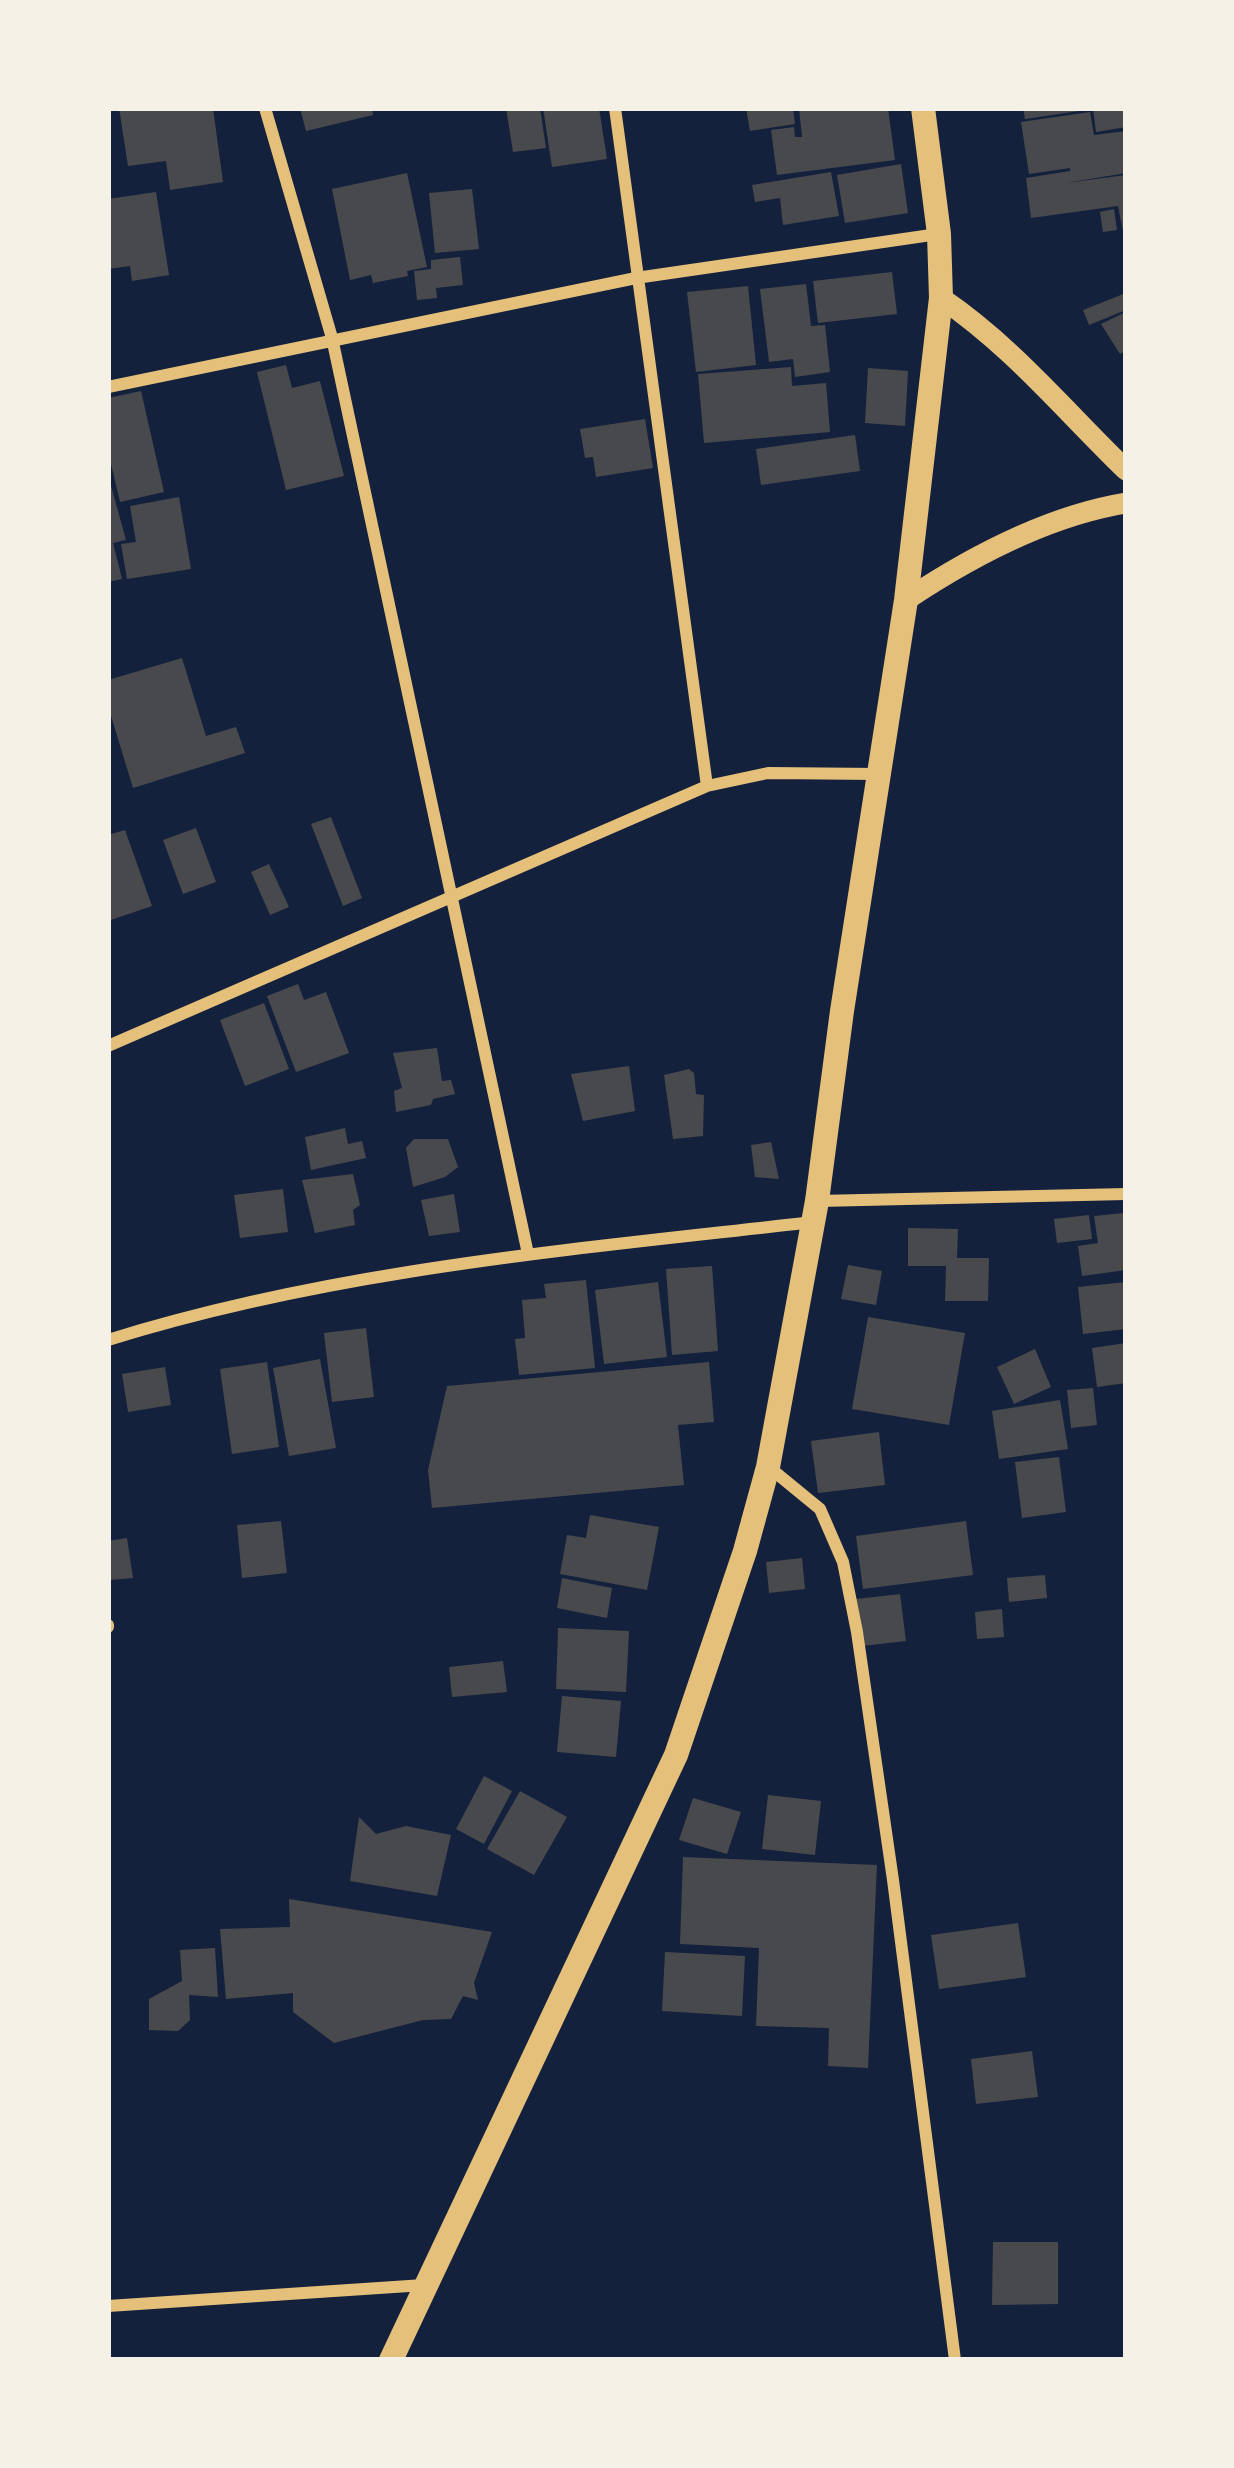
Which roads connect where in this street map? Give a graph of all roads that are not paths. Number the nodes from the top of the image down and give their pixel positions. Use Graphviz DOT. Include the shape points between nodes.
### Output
graph roads {
  1 [pos="265,108"];
  2 [pos="615,108"];
  3 [pos="923,108"];
  4 [pos="939,234"];
  5 [pos="636,278"];
  6 [pos="941,298"];
  7 [pos="332,338"];
  8 [pos="108,387"];
  9 [pos="1126,470"];
  10 [pos="1126,503"];
  11 [pos="906,600"];
  12 [pos="879,774"];
  13 [pos="706,786"];
  14 [pos="454,893"];
  15 [pos="108,1046"];
  16 [pos="1126,1194"];
  17 [pos="815,1212"];
  18 [pos="528,1254"];
  19 [pos="108,1340"];
  20 [pos="768,1466"];
  21 [pos="426,2285"];
  22 [pos="108,2306"];
  23 [pos="391,2360"];
  24 [pos="955,2360"];
  1 -- 7 [label="street"];
  2 -- 5 [label="street"];
  3 -- 4 [label="main road"];
  4 -- 5 [label="street"];
  4 -- 6 [label="main road"];
  5 -- 7 [label="street"];
  5 -- 13 [label="street"];
  6 -- 9 [label="main road" via="1032,372"];
  6 -- 11 [label="main road"];
  7 -- 8 [label="street"];
  7 -- 14 [label="street"];
  10 -- 11 [label="main road" via="1030,532"];
  11 -- 12 [label="main road"];
  12 -- 13 [label="street" via="768,772"];
  12 -- 17 [label="main road"];
  13 -- 14 [label="street"];
  14 -- 15 [label="street"];
  14 -- 18 [label="street"];
  16 -- 17 [label="street"];
  17 -- 18 [label="street"];
  17 -- 20 [label="main road"];
  18 -- 19 [label="street" via="271,1298"];
  20 -- 21 [label="main road" via="676,1754"];
  20 -- 24 [label="street" via="820,1509 843,1562"];
  21 -- 22 [label="street"];
  21 -- 23 [label="main road"];
}
